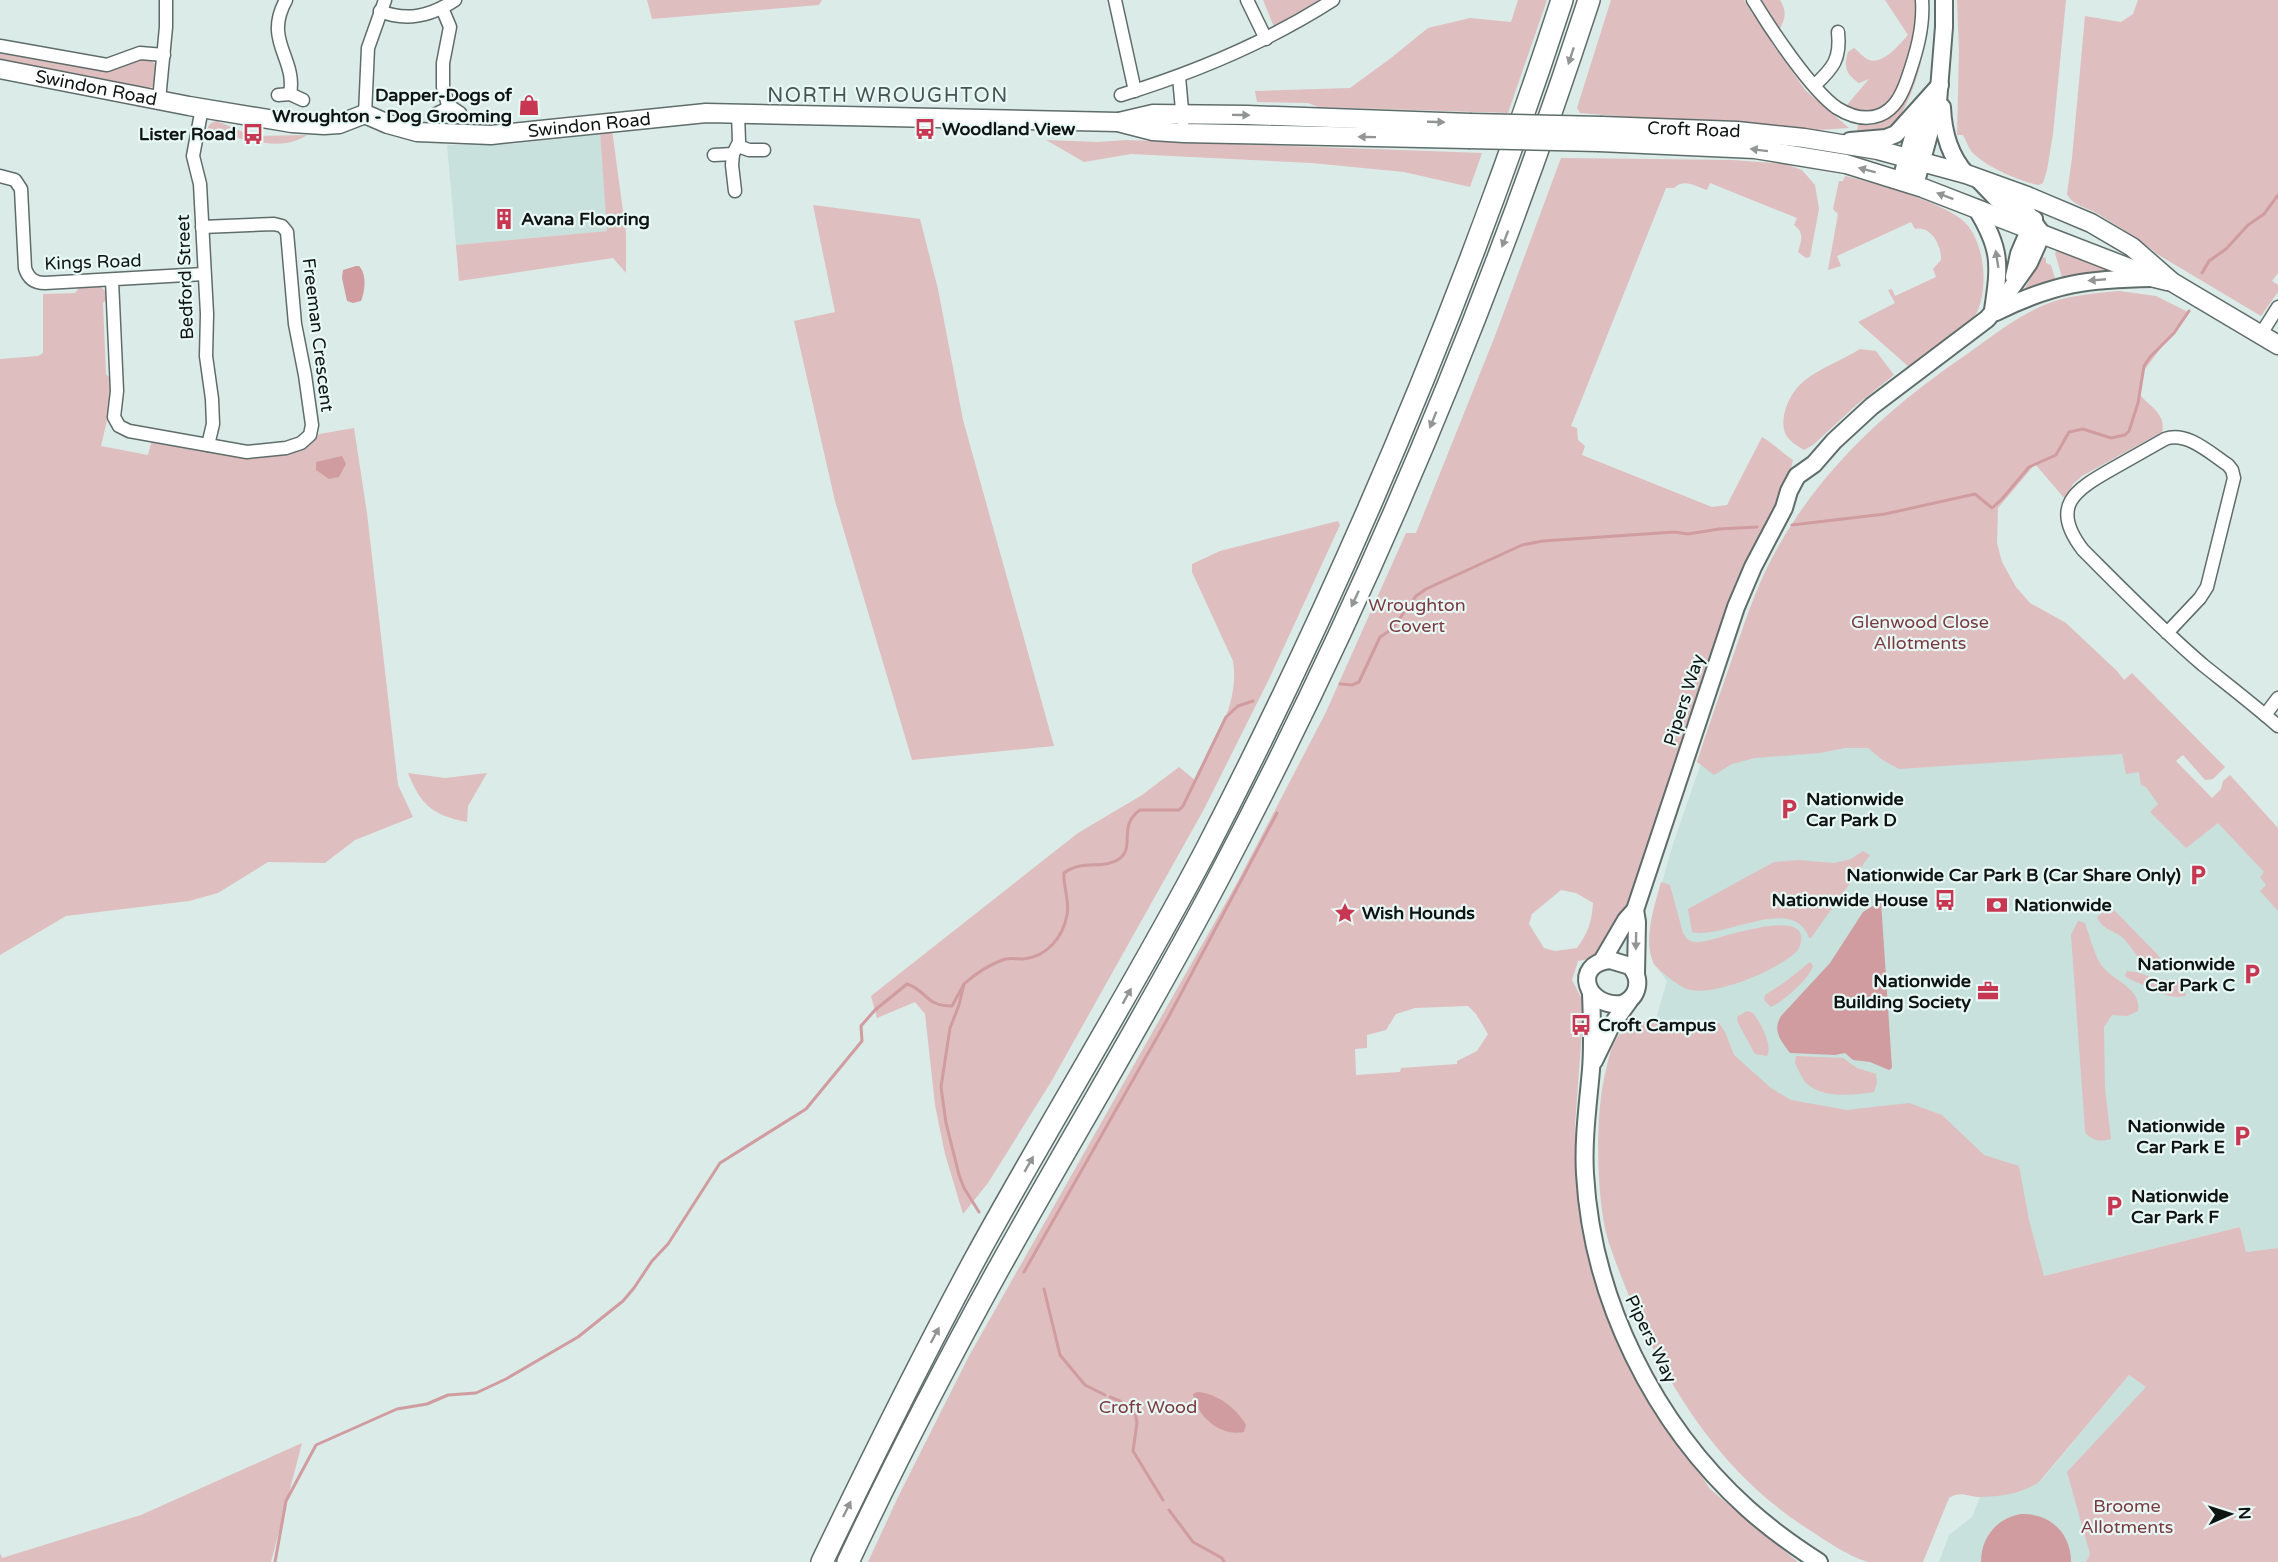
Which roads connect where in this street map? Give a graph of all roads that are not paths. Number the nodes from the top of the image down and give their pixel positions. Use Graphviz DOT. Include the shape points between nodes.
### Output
graph roads {
  1 [pos="166,0"];
  2 [pos="286,0"];
  3 [pos="455,0"];
  4 [pos="1115,0"];
  5 [pos="1247,0"];
  6 [pos="1333,0"];
  7 [pos="1562,0"];
  8 [pos="1589,0"];
  9 [pos="1753,0"];
  10 [pos="1923,0"];
  11 [pos="1944,0"];
  12 [pos="382,6"];
  13 [pos="442,8"];
  14 [pos="1838,32"];
  15 [pos="1266,39"];
  16 [pos="0,46"];
  17 [pos="165,55"];
  18 [pos="0,69"];
  19 [pos="1179,77"];
  20 [pos="1815,85"];
  21 [pos="1940,85"];
  22 [pos="1135,91"];
  23 [pos="1121,95"];
  24 [pos="159,100"];
  25 [pos="303,100"];
  26 [pos="448,105"];
  27 [pos="1922,105"];
  28 [pos="202,108"];
  29 [pos="460,113"];
  30 [pos="738,113"];
  31 [pos="365,114"];
  32 [pos="436,114"];
  33 [pos="1183,114"];
  34 [pos="1118,122"];
  35 [pos="1469,131"];
  36 [pos="1184,133"];
  37 [pos="1600,134"];
  38 [pos="1829,142"];
  39 [pos="735,150"];
  40 [pos="764,150"];
  41 [pos="714,155"];
  42 [pos="1914,159"];
  43 [pos="0,176"];
  44 [pos="1972,176"];
  45 [pos="1908,183"];
  46 [pos="735,191"];
  47 [pos="2041,201"];
  48 [pos="1976,208"];
  49 [pos="202,227"];
  50 [pos="2034,228"];
  51 [pos="204,274"];
  52 [pos="112,280"];
  53 [pos="2164,280"];
  54 [pos="2278,307"];
  55 [pos="1992,314"];
  56 [pos="2261,334"];
  57 [pos="2278,345"];
  58 [pos="208,445"];
  59 [pos="2167,633"];
  60 [pos="2278,698"];
  61 [pos="2265,715"];
  62 [pos="2278,726"];
  63 [pos="1635,910"];
  64 [pos="1602,962"];
  65 [pos="1636,973"];
  66 [pos="1591,993"];
  67 [pos="1629,1001"];
  68 [pos="1591,1067"];
  69 [pos="822,1562"];
  70 [pos="848,1562"];
  71 [pos="1820,1562"];
  1 -- 17 [label="street"];
  2 -- 25 [label="street" via="278,33 291,77 284,94"];
  3 -- 13 [label="street"];
  4 -- 22 [label="street"];
  5 -- 15 [label="street"];
  6 -- 15 [label="street"];
  69 -- 7 [label="highway, one-way" via="975,1259 1191,878 1300,658 1392,456 1459,291"];
  8 -- 70 [label="highway, one-way" via="1556,103 1423,445 1315,684 1214,888 999,1268"];
  9 -- 20 [label="street"];
  10 -- 20 [label="street" via="1913,64 1899,98 1888,111 1871,118 1856,117 1833,105"];
  11 -- 21 [label="main road"];
  12 -- 13 [label="street" via="393,16 406,18"];
  12 -- 31 [label="street" via="368,48"];
  13 -- 26 [label="street" via="450,27 442,69"];
  14 -- 20 [label="street" via="1835,63"];
  15 -- 19 [label="street"];
  16 -- 17 [label="street" via="106,65 140,53"];
  17 -- 24 [label="street"];
  18 -- 24 [label="main road, Swindon Road"];
  19 -- 22 [label="street"];
  19 -- 33 [label="street"];
  21 -- 27 [label="main road"];
  21 -- 42 [label="main road" via="1933,123"];
  21 -- 44 [label="main road" via="1945,133 1952,156"];
  22 -- 23 [label="street"];
  24 -- 28 [label="main road, Swindon Road"];
  26 -- 29 [label="street"];
  26 -- 32 [label="street"];
  27 -- 38 [label="main road" via="1892,136"];
  27 -- 42 [label="main road"];
  28 -- 31 [label="main road, Swindon Road" via="324,125 346,123"];
  28 -- 49 [label="street, Bedford Street" via="193,156 200,184"];
  30 -- 31 [label="main road, Swindon Road" via="664,116 491,135 417,132"];
  30 -- 34 [label="main road, Swindon Road"];
  30 -- 39 [label="street"];
  33 -- 34 [label="main road, Swindon Road" via="1153,114"];
  33 -- 35 [label="main road, Croft Road, one-way"];
  33 -- 36 [label="street"];
  34 -- 36 [label="main road, Swindon Road"];
  35 -- 36 [label="main road, Croft Road, one-way"];
  35 -- 37 [label="main road, Croft Road, bridge"];
  37 -- 38 [label="main road, Croft Road" via="1737,131"];
  45 -- 37 [label="main road, Croft Road, one-way" via="1833,161"];
  38 -- 42 [label="main road, Croft Road"];
  39 -- 40 [label="street"];
  39 -- 41 [label="street"];
  39 -- 46 [label="street"];
  42 -- 44 [label="main road, Croft Road"];
  42 -- 45 [label="main road"];
  43 -- 52 [label="street, Kings Road" via="15,180 21,189 25,267 30,278 45,283"];
  44 -- 47 [label="main road, Croft Road"];
  44 -- 50 [label="main road" via="1997,199 2024,210"];
  48 -- 45 [label="main road, Croft Road, one-way"];
  47 -- 50 [label="main road, Pipers Way"];
  47 -- 53 [label="main road, Croft Road" via="2112,235 2149,261"];
  48 -- 50 [label="main road, Croft Road"];
  55 -- 48 [label="main road, one-way" via="1998,260 1991,235"];
  49 -- 51 [label="street, Bedford Street"];
  49 -- 58 [label="street, Freeman Crescent" via="274,224 287,232 295,324 312,425 306,439 278,450 248,452"];
  50 -- 53 [label="main road, Croft Road"];
  50 -- 55 [label="main road, Pipers Way" via="2029,263"];
  51 -- 52 [label="street, Kings Road"];
  51 -- 58 [label="street, Bedford Street" via="206,356 213,412"];
  52 -- 58 [label="street, Freeman Crescent" via="115,421 129,431"];
  53 -- 55 [label="main road, one-way" via="2103,279 2073,283 2036,293"];
  53 -- 56 [label="main road, Croft Road"];
  54 -- 56 [label="street"];
  55 -- 63 [label="main road, Pipers Way" via="1863,413 1814,464 1797,476 1736,607"];
  56 -- 57 [label="main road, Croft Road"];
  59 -- 59 [label="street" via="2207,587 2234,478 2228,465 2177,436 2081,487 2068,517 2068,527 2083,550"];
  59 -- 61 [label="street"];
  60 -- 61 [label="street"];
  61 -- 62 [label="street"];
  63 -- 64 [label="main road, Pipers Way"];
  63 -- 65 [label="main road, Pipers Way, one-way"];
  64 -- 65 [label="main road" via="1627,963"];
  64 -- 66 [label="main road" via="1588,976"];
  65 -- 67 [label="main road" via="1638,986"];
  66 -- 67 [label="main road" via="1611,1004"];
  66 -- 68 [label="main road, Pipers Way"];
  67 -- 68 [label="main road, Pipers Way" via="1611,1026"];
  68 -- 71 [label="main road, Pipers Way" via="1584,1150 1587,1203 1602,1279 1627,1340 1661,1404 1708,1468 1756,1516"];
}
